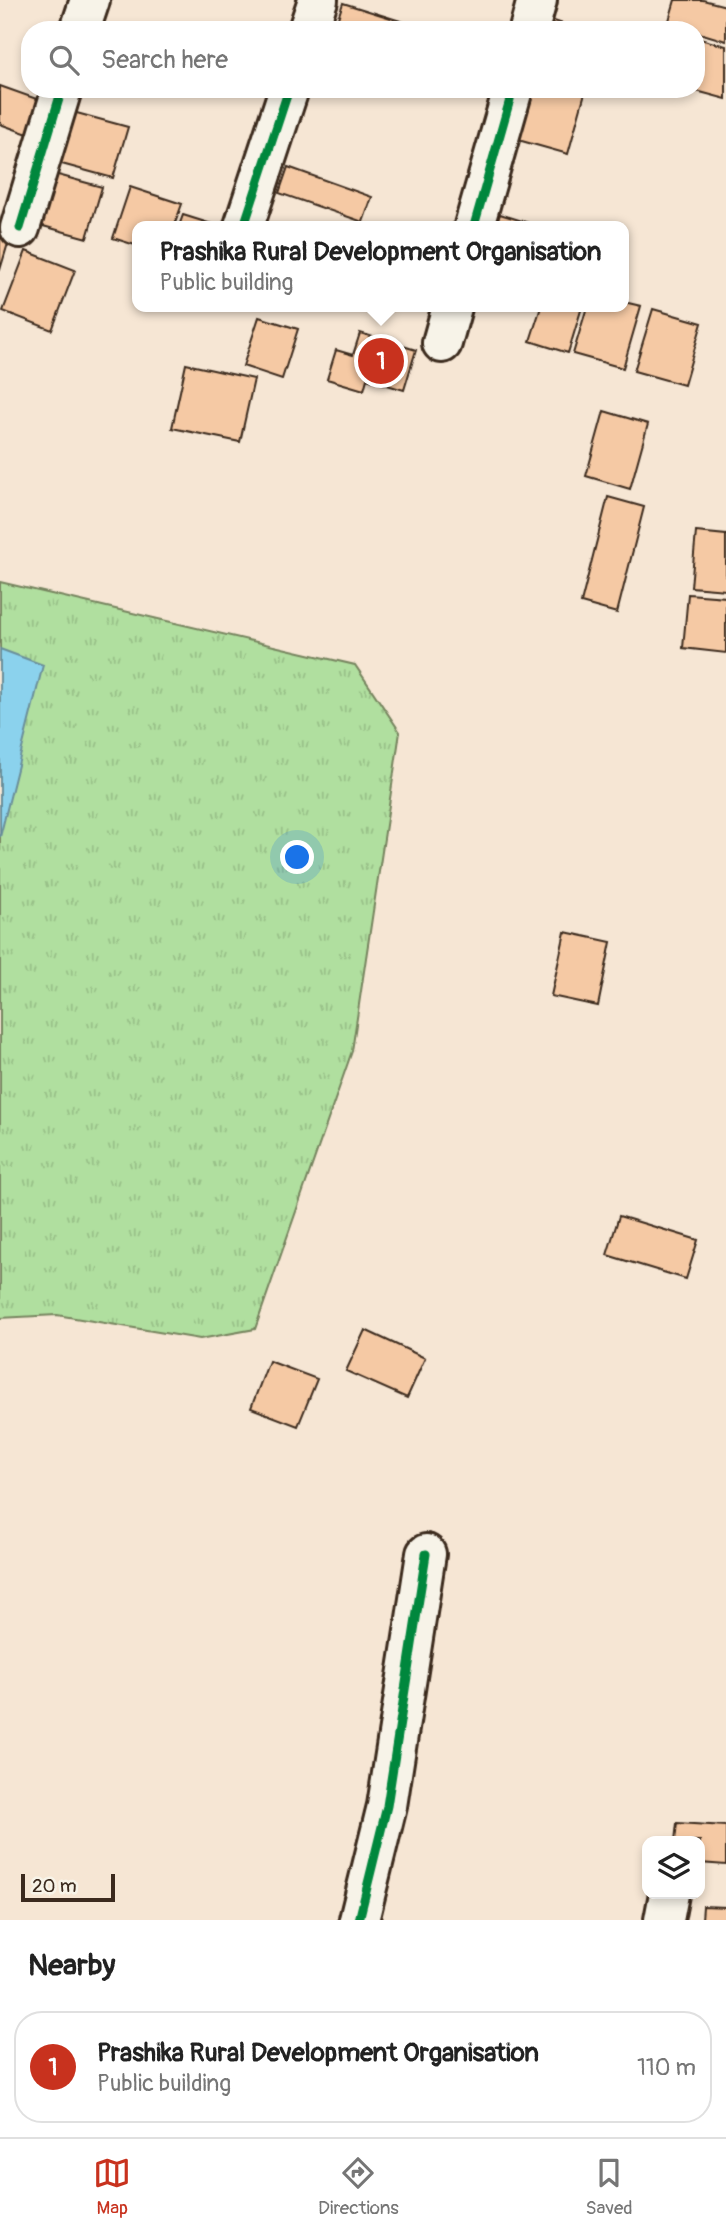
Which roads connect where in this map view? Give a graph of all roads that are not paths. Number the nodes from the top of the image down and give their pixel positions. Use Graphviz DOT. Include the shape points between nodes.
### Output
graph roads {
  1 [pos="90,0"];
  2 [pos="318,0"];
  3 [pos="537,0"];
  4 [pos="83,21"];
  5 [pos="311,21"];
  6 [pos="531,21"];
  7 [pos="59,98"];
  8 [pos="286,98"];
  9 [pos="510,98"];
  10 [pos="246,221"];
  11 [pos="475,221"];
  12 [pos="20,228"];
  13 [pos="451,312"];
  14 [pos="442,343"];
  15 [pos="426,1554"];
  16 [pos="667,1899"];
  17 [pos="359,1920"];
  18 [pos="664,1920"];
  1 -- 4 [label="street"];
  2 -- 5 [label="street"];
  3 -- 6 [label="street"];
  7 -- 12 [label="street"];
  8 -- 10 [label="street"];
  9 -- 11 [label="street"];
  13 -- 14 [label="street"];
  15 -- 17 [label="street" via="387,1806"];
  16 -- 18 [label="street"];
}
